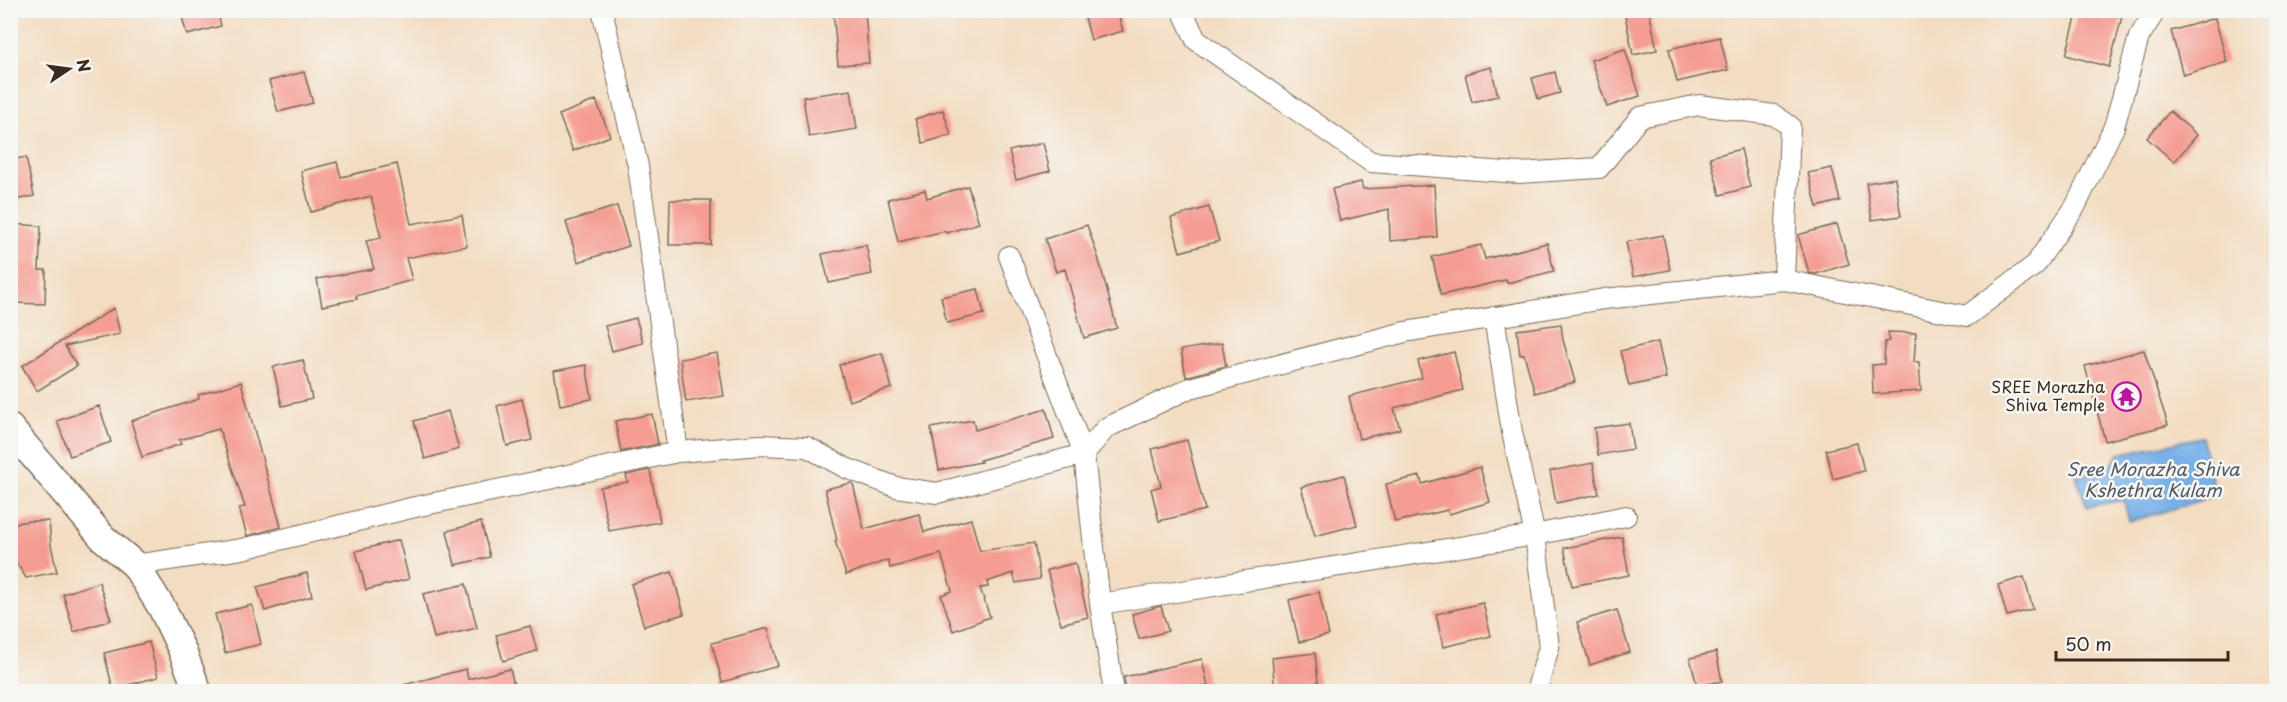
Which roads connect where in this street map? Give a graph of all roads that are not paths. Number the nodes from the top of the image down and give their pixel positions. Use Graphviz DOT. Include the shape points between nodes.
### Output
graph roads {
  1 [pos="602,10"];
  2 [pos="1182,10"];
  3 [pos="2156,10"];
  4 [pos="1009,256"];
  5 [pos="1784,280"];
  6 [pos="1494,317"];
  7 [pos="13,437"];
  8 [pos="678,452"];
  9 [pos="1084,454"];
  10 [pos="1626,516"];
  11 [pos="1535,535"];
  12 [pos="135,565"];
  13 [pos="1100,604"];
  14 [pos="198,692"];
  15 [pos="1114,692"];
  16 [pos="1536,692"];
  1 -- 8 [label="street" via="638,166"];
  2 -- 5 [label="street" via="1196,40 1371,162 1519,173 1599,168 1640,117 1699,105 1774,115 1790,126"];
  3 -- 5 [label="street" via="2139,37 2114,127 2075,207 2035,265 1967,316"];
  4 -- 9 [label="street"];
  5 -- 6 [label="street" via="1604,299"];
  6 -- 9 [label="street" via="1405,332 1190,388 1107,428"];
  6 -- 11 [label="street" via="1512,432"];
  7 -- 12 [label="main road" via="103,538"];
  8 -- 9 [label="street" via="760,445 807,447 846,468 896,487 937,493"];
  8 -- 12 [label="street" via="415,507 242,549"];
  9 -- 13 [label="street"];
  10 -- 11 [label="street"];
  11 -- 13 [label="street"];
  11 -- 16 [label="street" via="1549,647"];
  12 -- 14 [label="main road" via="162,608"];
  13 -- 15 [label="street"];
}
